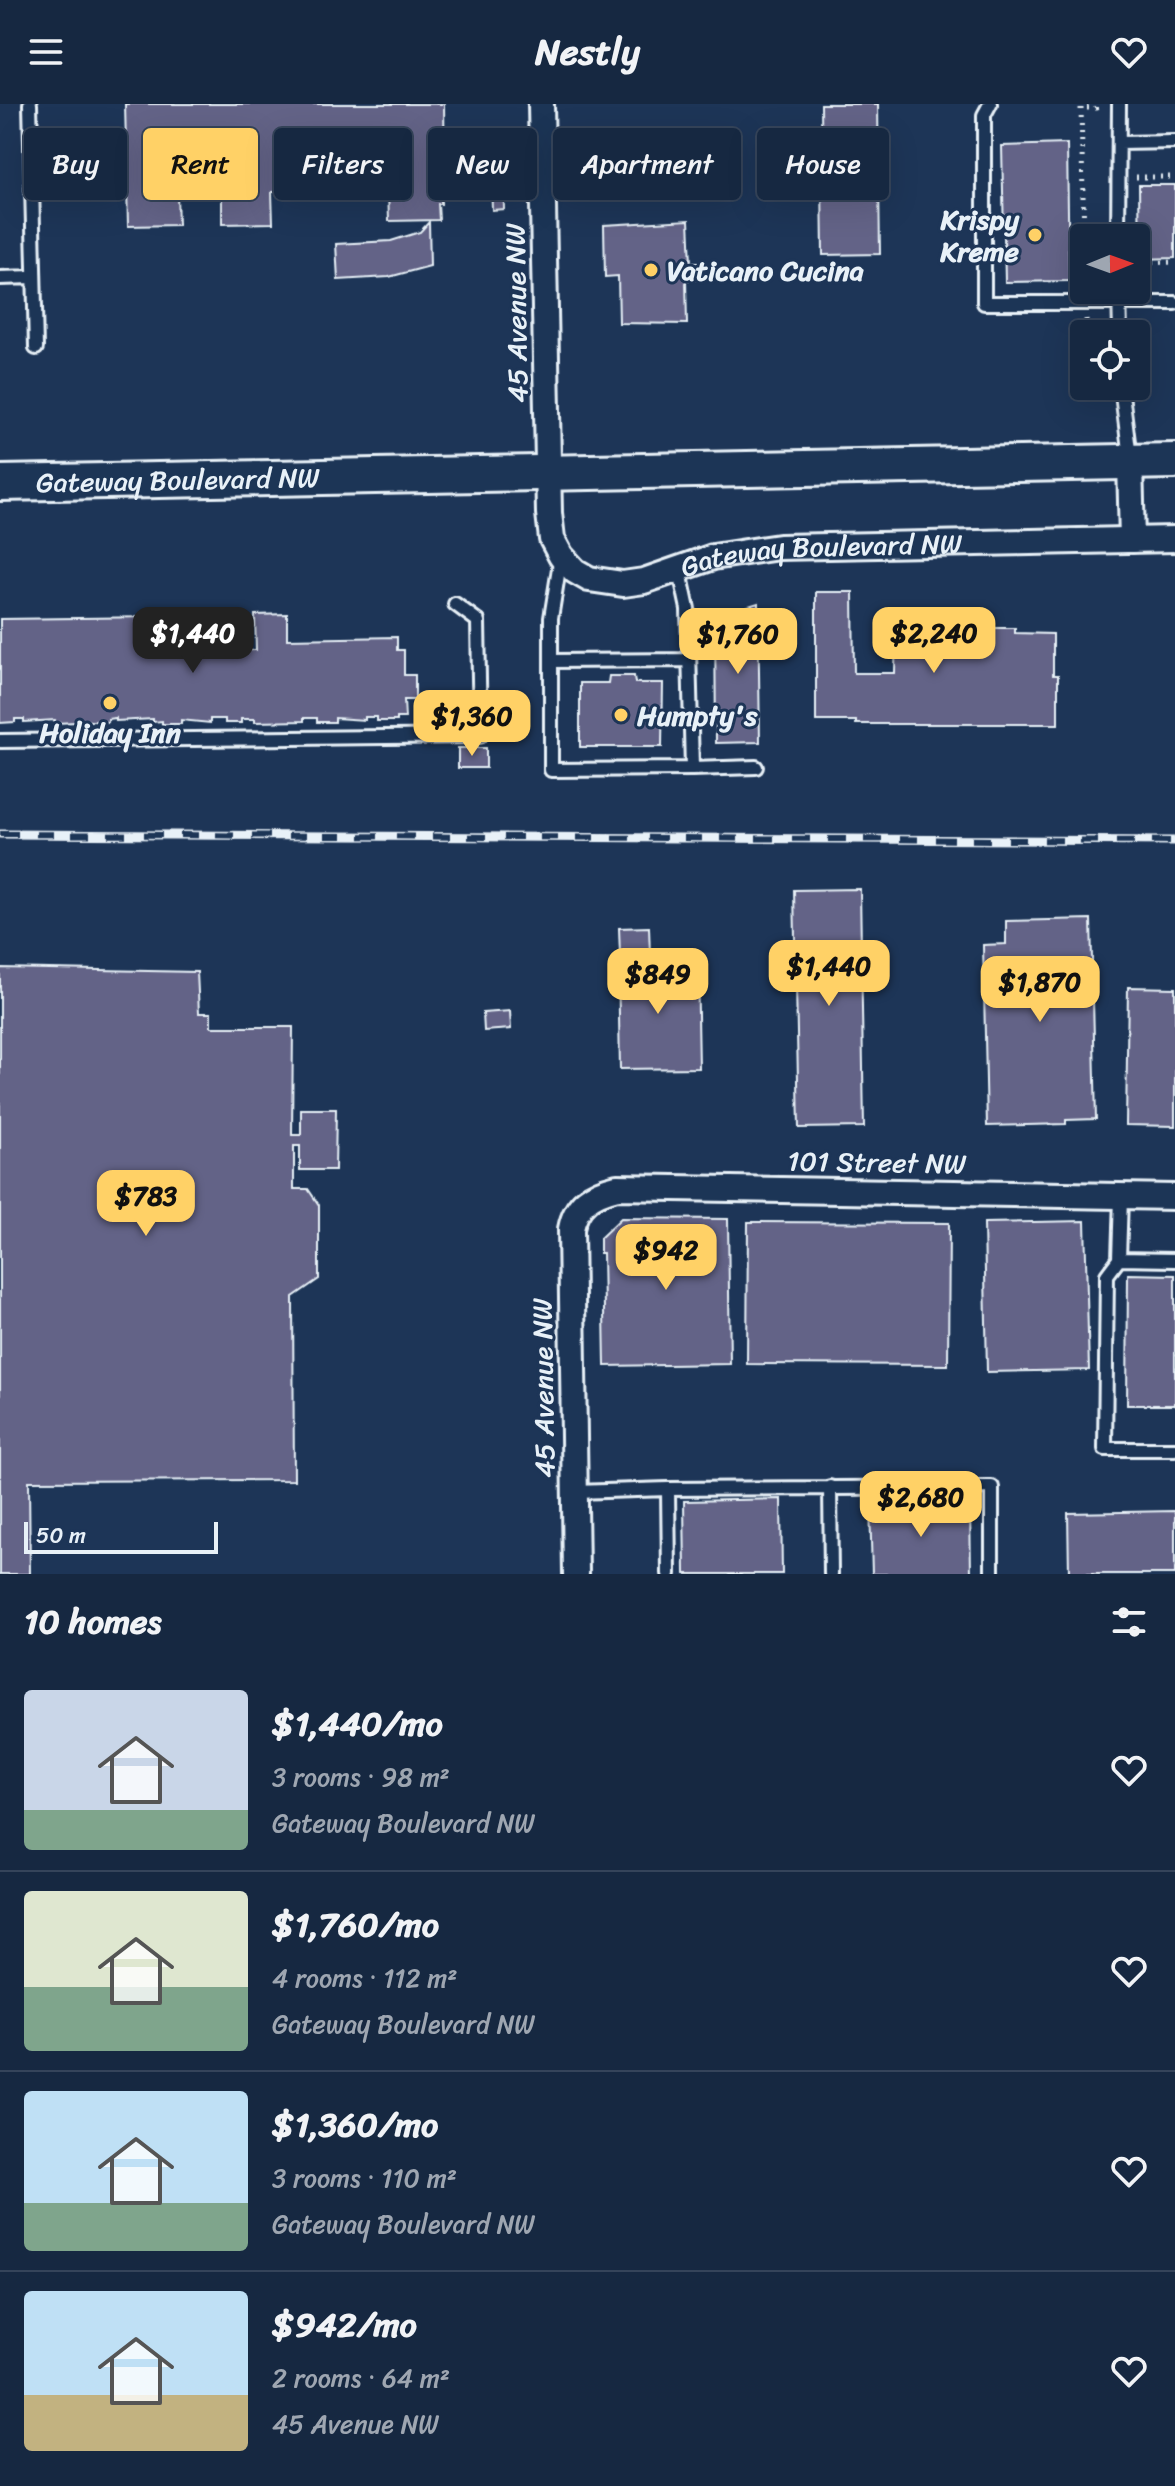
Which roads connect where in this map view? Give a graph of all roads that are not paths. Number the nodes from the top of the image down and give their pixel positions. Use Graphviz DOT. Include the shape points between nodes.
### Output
graph roads {
  1 [pos="30,104"];
  2 [pos="541,104"];
  3 [pos="990,104"];
  4 [pos="1119,104"];
  5 [pos="1175,142"];
  6 [pos="1119,143"];
  7 [pos="1118,224"];
  8 [pos="34,277"];
  9 [pos="0,278"];
  10 [pos="1150,303"];
  11 [pos="1175,303"];
  12 [pos="1070,304"];
  13 [pos="1119,304"];
  14 [pos="1120,320"];
  15 [pos="36,348"];
  16 [pos="1123,400"];
  17 [pos="1175,461"];
  18 [pos="1130,462"];
  19 [pos="549,473"];
  20 [pos="0,483"];
  21 [pos="1175,539"];
  22 [pos="1132,540"];
  23 [pos="561,556"];
  24 [pos="679,567"];
  25 [pos="455,604"];
  26 [pos="689,660"];
  27 [pos="552,661"];
  28 [pos="0,741"];
  29 [pos="756,767"];
  30 [pos="692,769"];
  31 [pos="1121,1197"];
  32 [pos="1175,1197"];
  33 [pos="582,1203"];
  34 [pos="1119,1259"];
  35 [pos="1175,1260"];
  36 [pos="1175,1449"];
  37 [pos="830,1487"];
  38 [pos="668,1489"];
  39 [pos="575,1492"];
  40 [pos="576,1574"];
  41 [pos="669,1574"];
  42 [pos="831,1574"];
  43 [pos="992,1574"];
  1 -- 8 [label="lane"];
  2 -- 19 [label="street, 45 Avenue NW"];
  3 -- 12 [label="lane" via="984,115 984,303"];
  4 -- 6 [label="lane"];
  5 -- 6 [label="lane"];
  6 -- 7 [label="lane"];
  8 -- 9 [label="lane"];
  8 -- 15 [label="lane"];
  10 -- 11 [label="lane"];
  13 -- 14 [label="lane"];
  16 -- 18 [label="lane"];
  17 -- 18 [label="main road, Gateway Boulevard NW"];
  18 -- 19 [label="main road, Gateway Boulevard NW"];
  18 -- 22 [label="street"];
  19 -- 20 [label="main road, Gateway Boulevard NW"];
  19 -- 23 [label="street" via="552,539"];
  21 -- 22 [label="street, Gateway Boulevard NW"];
  22 -- 24 [label="street, Gateway Boulevard NW" via="779,547"];
  23 -- 24 [label="street, Gateway Boulevard NW" via="589,579 613,584 644,581"];
  23 -- 27 [label="lane" via="551,618"];
  24 -- 26 [label="lane" via="688,609"];
  25 -- 28 [label="lane" via="478,621 480,736"];
  26 -- 27 [label="lane"];
  26 -- 30 [label="lane"];
  27 -- 30 [label="lane" via="551,770"];
  29 -- 30 [label="lane"];
  31 -- 32 [label="street, 101 Street NW"];
  31 -- 33 [label="street, 101 Street NW" via="617,1187"];
  31 -- 34 [label="lane"];
  33 -- 39 [label="street, 45 Avenue NW" via="571,1229"];
  34 -- 35 [label="lane"];
  34 -- 36 [label="lane" via="1107,1275 1105,1449"];
  37 -- 38 [label="lane"];
  37 -- 42 [label="lane"];
  37 -- 43 [label="lane" via="992,1487"];
  38 -- 39 [label="lane"];
  38 -- 41 [label="lane"];
  39 -- 40 [label="street, 45 Avenue NW"];
}
